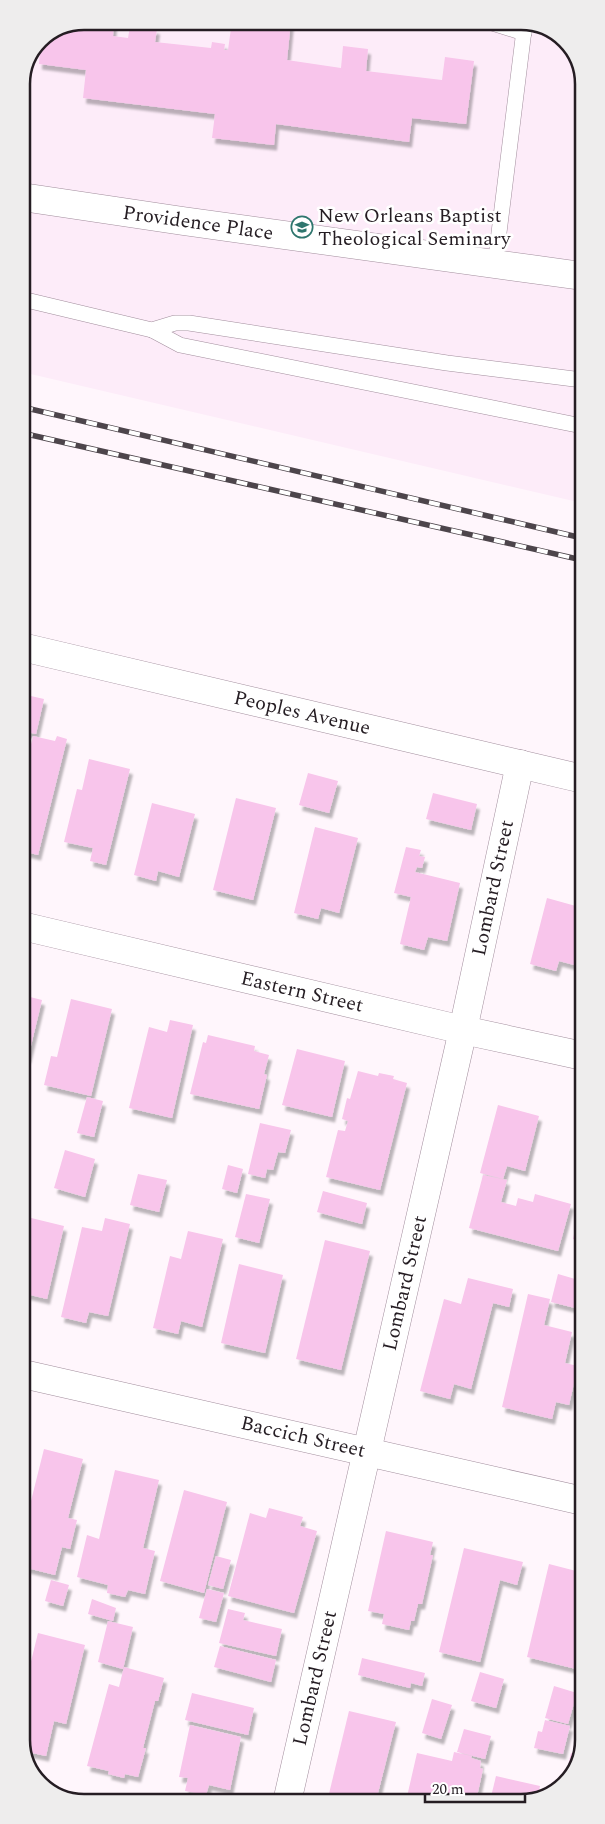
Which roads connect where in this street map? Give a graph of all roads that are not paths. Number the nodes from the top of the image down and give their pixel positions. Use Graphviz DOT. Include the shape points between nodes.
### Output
graph roads {
  1 [pos="525,30"];
  2 [pos="30,198"];
  3 [pos="495,265"];
  4 [pos="575,275"];
  5 [pos="30,301"];
  6 [pos="152,330"];
  7 [pos="575,379"];
  8 [pos="575,425"];
  9 [pos="30,650"];
  10 [pos="520,764"];
  11 [pos="575,777"];
  12 [pos="30,928"];
  13 [pos="463,1030"];
  14 [pos="575,1054"];
  15 [pos="30,1376"];
  16 [pos="366,1451"];
  17 [pos="575,1499"];
  18 [pos="289,1794"];
  1 -- 3 [label="lane"];
  2 -- 3 [label="street, Providence Place"];
  3 -- 4 [label="street, Providence Place"];
  5 -- 6 [label="lane"];
  6 -- 7 [label="lane" via="175,323 189,323"];
  6 -- 8 [label="lane" via="180,345"];
  9 -- 10 [label="street, Peoples Avenue"];
  10 -- 11 [label="street, Peoples Avenue"];
  10 -- 13 [label="street, Lombard Street"];
  12 -- 13 [label="street, Eastern Street"];
  13 -- 14 [label="street, Eastern Street"];
  13 -- 16 [label="street, Lombard Street"];
  15 -- 16 [label="street, Baccich Street"];
  16 -- 17 [label="street, Baccich Street"];
  16 -- 18 [label="street, Lombard Street"];
}
